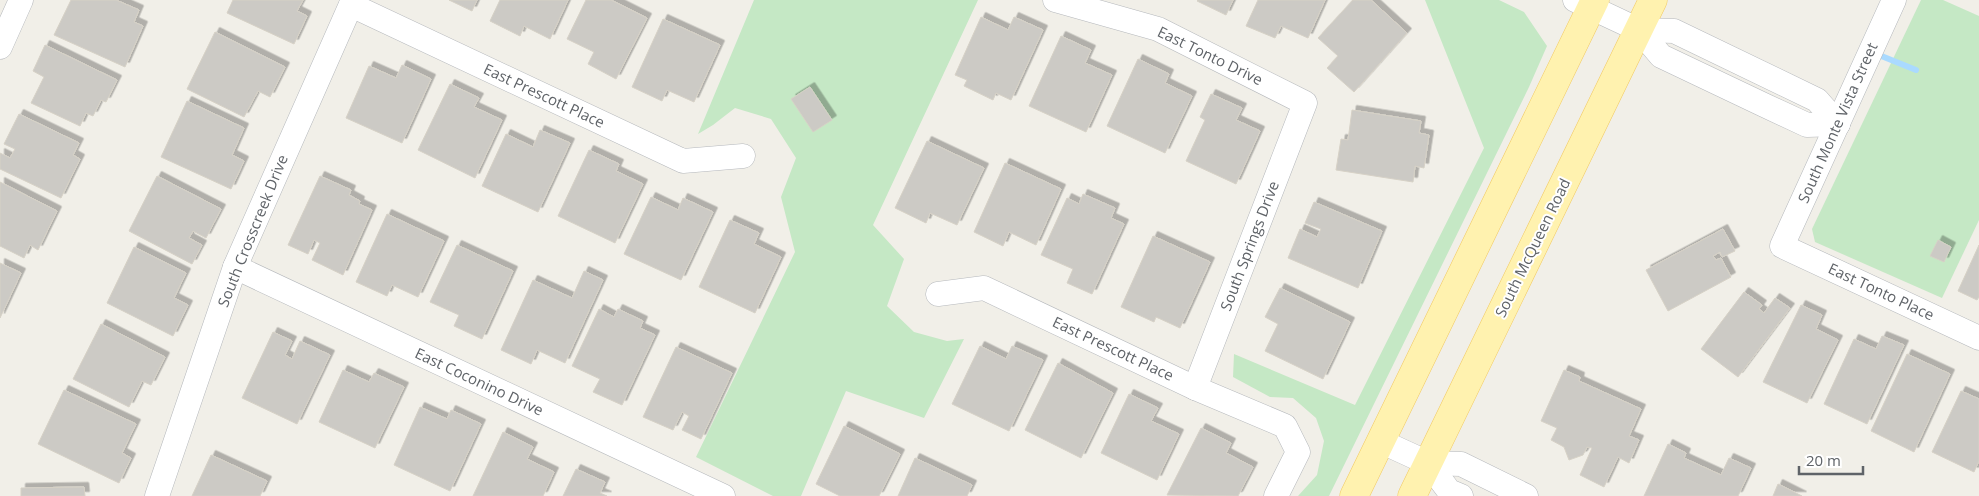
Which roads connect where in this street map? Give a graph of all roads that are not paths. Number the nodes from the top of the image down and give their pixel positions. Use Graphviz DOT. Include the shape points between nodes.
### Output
graph roads {
  1 [pos="21,0"];
  2 [pos="1055,0"];
  3 [pos="1653,0"];
  4 [pos="1894,0"];
  5 [pos="352,2"];
  6 [pos="1587,2"];
  7 [pos="1639,30"];
  8 [pos="0,47"];
  9 [pos="1752,68"];
  10 [pos="1739,93"];
  11 [pos="1305,104"];
  12 [pos="1838,124"];
  13 [pos="742,156"];
  14 [pos="1782,246"];
  15 [pos="235,267"];
  16 [pos="938,294"];
  17 [pos="1979,338"];
  18 [pos="1195,388"];
  19 [pos="1380,441"];
  20 [pos="1428,463"];
  21 [pos="1522,495"];
  22 [pos="158,496"];
  23 [pos="723,496"];
  24 [pos="1276,496"];
  25 [pos="1354,496"];
  26 [pos="1412,496"];
  27 [pos="1461,496"];
  1 -- 8 [label="street"];
  2 -- 11 [label="street, East Tonto Drive" via="1158,29"];
  3 -- 7 [label="main road, South McQueen Road"];
  4 -- 12 [label="street, South Monte Vista Street"];
  5 -- 13 [label="street, East Prescott Place" via="683,161"];
  5 -- 15 [label="street, South Crosscreek Drive"];
  6 -- 7 [label="street"];
  6 -- 19 [label="main road"];
  7 -- 9 [label="street" via="1674,31"];
  7 -- 10 [label="street" via="1661,56"];
  7 -- 20 [label="main road, South McQueen Road"];
  9 -- 10 [label="street"];
  9 -- 12 [label="street" via="1818,100"];
  10 -- 12 [label="street" via="1807,125"];
  11 -- 18 [label="street, South Springs Drive"];
  12 -- 14 [label="street, South Monte Vista Street"];
  14 -- 17 [label="street, East Tonto Place"];
  15 -- 22 [label="street, South Crosscreek Drive"];
  15 -- 23 [label="street, East Coconino Drive"];
  16 -- 18 [label="street, East Prescott Place" via="984,288"];
  18 -- 24 [label="street, East Prescott Place" via="1285,426 1298,452"];
  19 -- 20 [label="street"];
  19 -- 25 [label="main road"];
  20 -- 21 [label="street" via="1461,464"];
  20 -- 26 [label="main road, South McQueen Road"];
  20 -- 27 [label="street" via="1449,490"];
}
